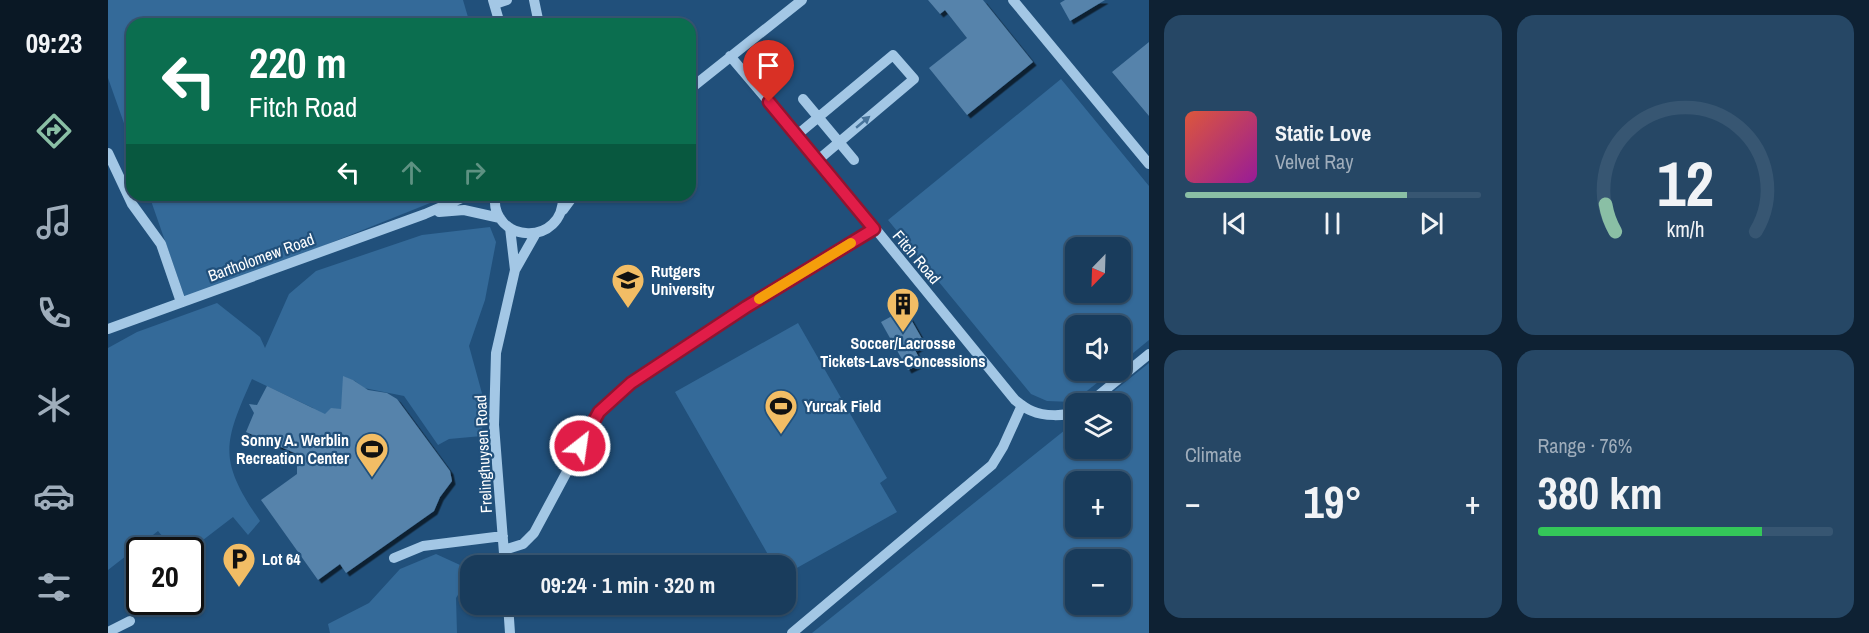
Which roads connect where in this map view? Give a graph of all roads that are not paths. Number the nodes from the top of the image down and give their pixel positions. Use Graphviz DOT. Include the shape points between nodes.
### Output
graph roads {
  1 [pos="507,0"];
  2 [pos="534,0"];
  3 [pos="802,0"];
  4 [pos="1013,0"];
  5 [pos="494,2"];
  6 [pos="498,18"];
  7 [pos="538,18"];
  8 [pos="730,56"];
  9 [pos="696,84"];
  10 [pos="803,99"];
  11 [pos="818,117"];
  12 [pos="797,135"];
  13 [pos="839,142"];
  14 [pos="108,153"];
  15 [pos="818,160"];
  16 [pos="854,160"];
  17 [pos="1149,164"];
  18 [pos="126,191"];
  19 [pos="131,201"];
  20 [pos="455,201"];
  21 [pos="495,201"];
  22 [pos="562,201"];
  23 [pos="570,201"];
  24 [pos="561,213"];
  25 [pos="425,214"];
  26 [pos="500,219"];
  27 [pos="510,228"];
  28 [pos="874,229"];
  29 [pos="536,233"];
  30 [pos="515,270"];
  31 [pos="182,302"];
  32 [pos="108,329"];
  33 [pos="1149,354"];
  34 [pos="1101,393"];
  35 [pos="1022,405"];
  36 [pos="1065,414"];
  37 [pos="503,536"];
  38 [pos="504,550"];
  39 [pos="504,555"];
  40 [pos="394,558"];
  41 [pos="509,615"];
  42 [pos="130,621"];
  43 [pos="108,632"];
  44 [pos="510,633"];
  45 [pos="792,633"];
  1 -- 5 [label="street"];
  2 -- 7 [label="street"];
  3 -- 8 [label="street"];
  4 -- 17 [label="street"];
  5 -- 6 [label="street"];
  8 -- 9 [label="street"];
  8 -- 12 [label="street, Fitch Road"];
  10 -- 11 [label="street"];
  11 -- 12 [label="street"];
  11 -- 13 [label="street"];
  13 -- 11 [label="street, one-way" via="914,79 893,55"];
  12 -- 15 [label="street, Fitch Road"];
  13 -- 15 [label="street"];
  13 -- 16 [label="street"];
  14 -- 18 [label="street"];
  15 -- 28 [label="street, Fitch Road"];
  19 -- 31 [label="street" via="161,244"];
  20 -- 25 [label="street, Bartholomew Road"];
  21 -- 26 [label="street"];
  22 -- 24 [label="street"];
  23 -- 24 [label="street"];
  24 -- 29 [label="street" via="547,229"];
  25 -- 26 [label="street, Bartholomew Road" via="464,210"];
  25 -- 31 [label="street, Bartholomew Road"];
  26 -- 27 [label="street"];
  27 -- 29 [label="street"];
  27 -- 30 [label="street, Frelinghuysen Road"];
  28 -- 35 [label="street, Fitch Road"];
  28 -- 38 [label="street" via="631,383 599,412 534,533 523,544"];
  29 -- 30 [label="street, Frelinghuysen Road"];
  30 -- 37 [label="street, Frelinghuysen Road" via="496,353 494,425"];
  31 -- 32 [label="street, Bartholomew Road"];
  33 -- 34 [label="street"];
  35 -- 36 [label="street, Fitch Road" via="1031,411"];
  35 -- 45 [label="street" via="992,465"];
  37 -- 38 [label="street, Frelinghuysen Road"];
  37 -- 40 [label="street" via="423,546"];
  38 -- 39 [label="street, Frelinghuysen Road"];
  41 -- 44 [label="street"];
  42 -- 43 [label="street"];
}
